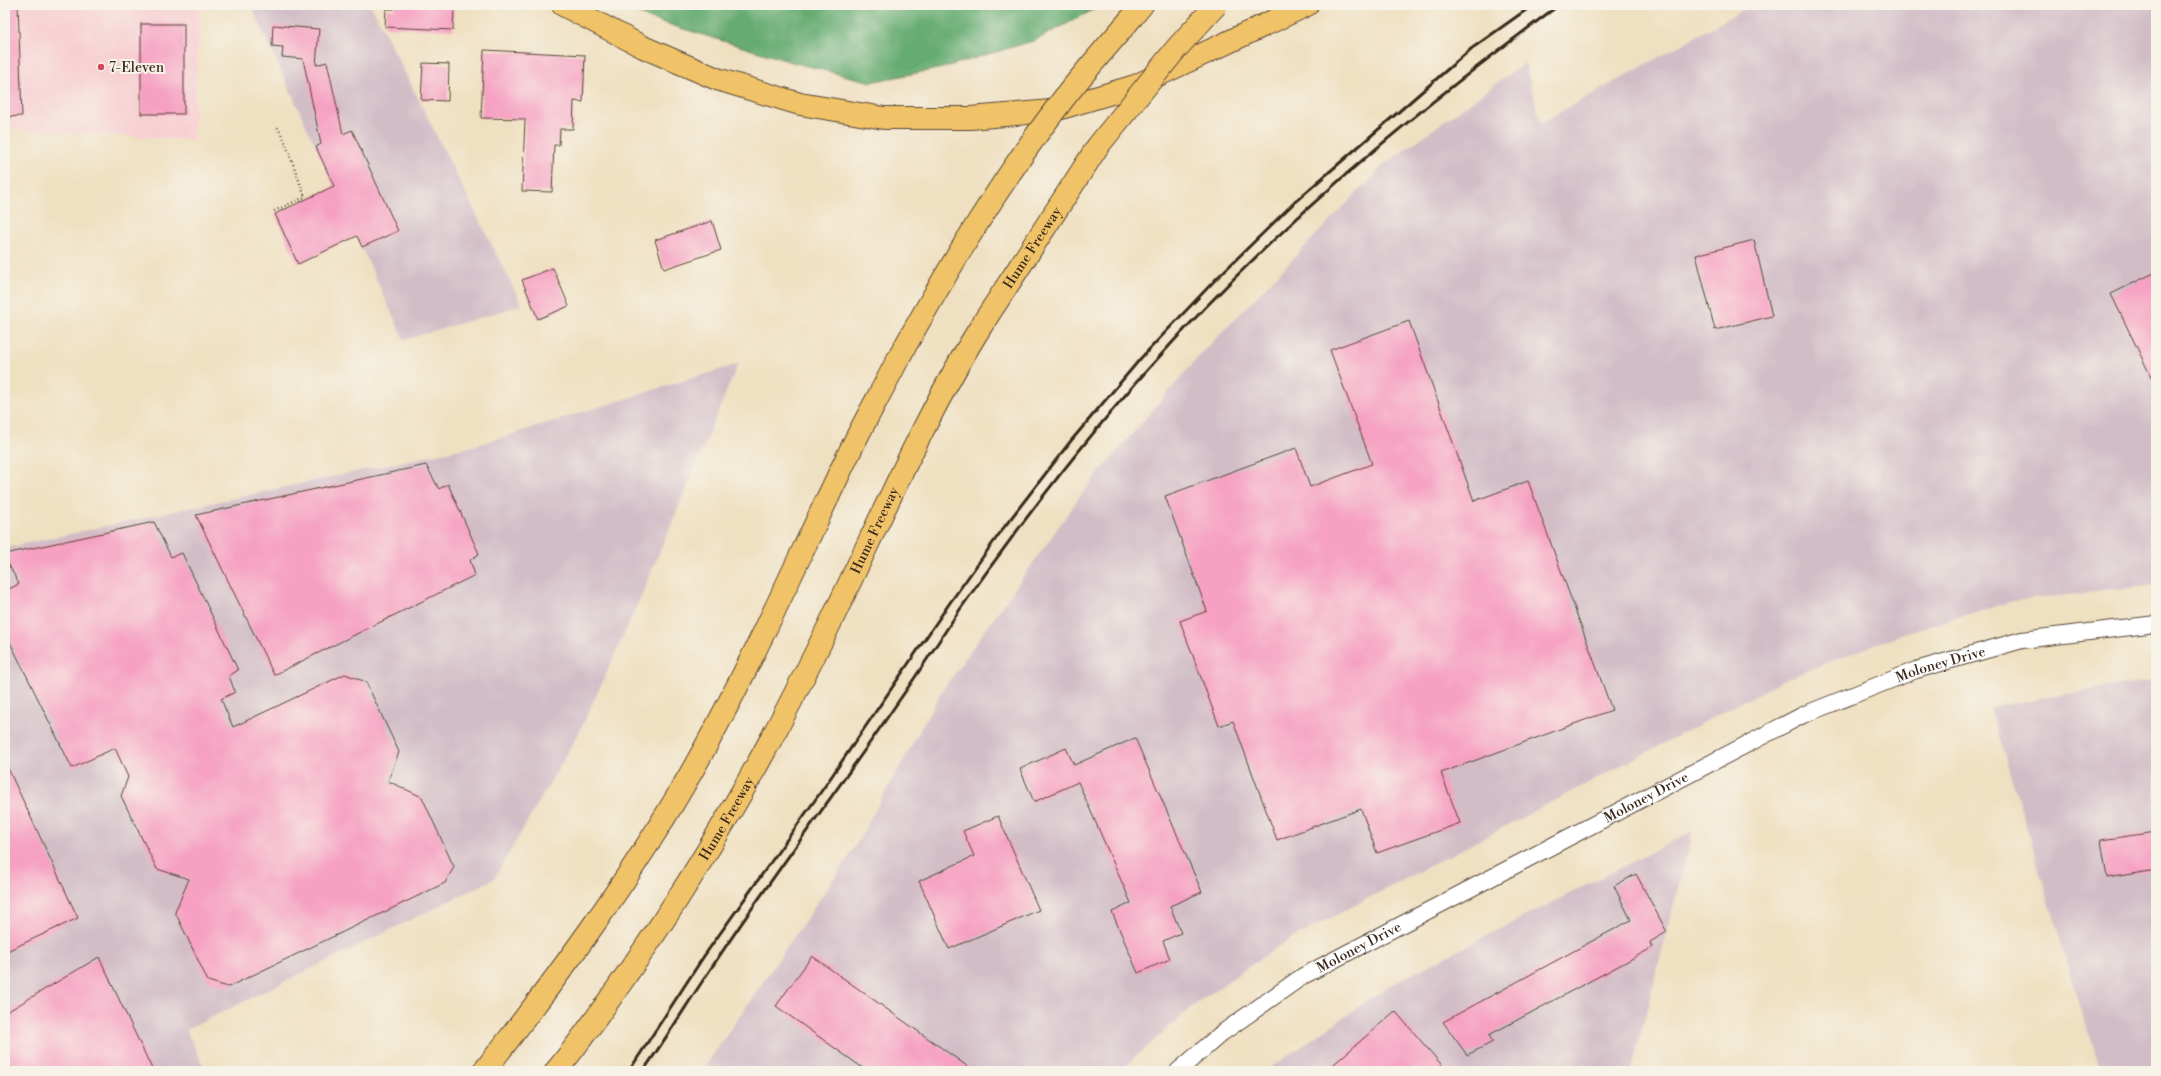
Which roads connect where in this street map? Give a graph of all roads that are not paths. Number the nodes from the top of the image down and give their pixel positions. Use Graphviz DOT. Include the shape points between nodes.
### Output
graph roads {
  1 [pos="563,5"];
  2 [pos="1216,5"];
  3 [pos="1307,5"];
  4 [pos="1138,11"];
  5 [pos="2156,624"];
  6 [pos="484,1071"];
  7 [pos="556,1071"];
  8 [pos="1178,1071"];
  1 -- 3 [label="highway" via="643,47 717,79 800,104 884,118 970,118 1051,111 1135,86"];
  2 -- 7 [label="highway, Hume Freeway, bridge" via="1176,49 1098,146 967,348 916,446 814,656 762,757 704,860 644,950"];
  4 -- 6 [label="highway, bridge" via="1068,94 998,192 937,289 852,446 746,669 688,778 627,877 555,981"];
  5 -- 8 [label="street, Moloney Drive" via="2022,640 1916,670 1803,715 1303,976 1222,1033"];
}
